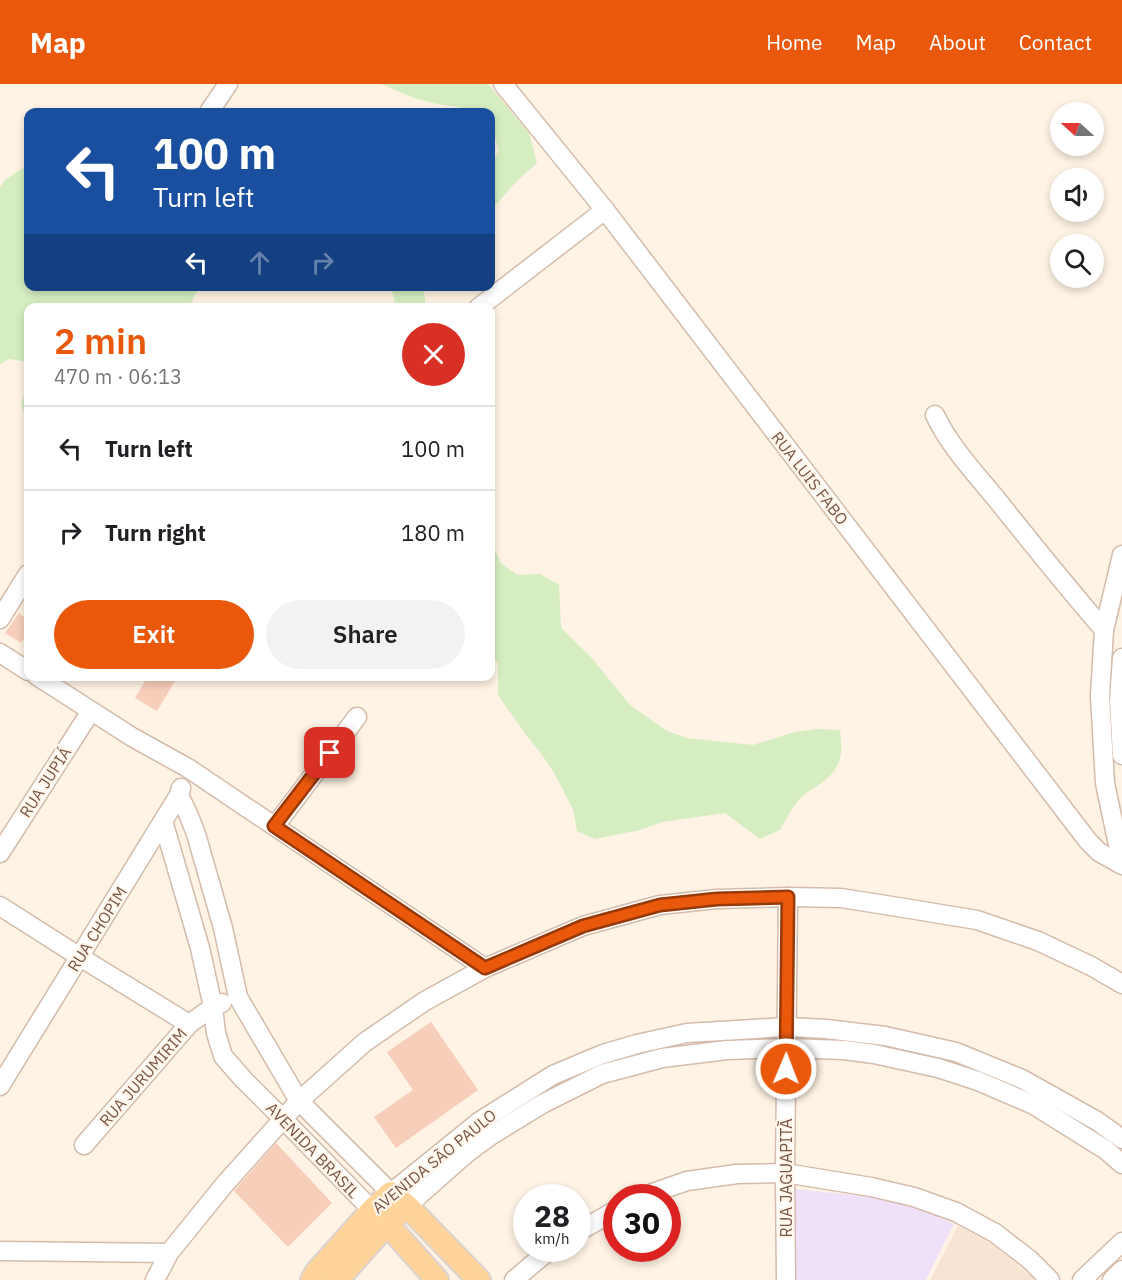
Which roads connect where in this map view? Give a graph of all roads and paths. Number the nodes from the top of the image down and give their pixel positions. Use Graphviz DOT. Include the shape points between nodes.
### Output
graph roads {
  1 [pos="228,84"];
  2 [pos="504,84"];
  3 [pos="212,108"];
  4 [pos="605,210"];
  5 [pos="484,303"];
  6 [pos="935,415"];
  7 [pos="1122,555"];
  8 [pos="24,580"];
  9 [pos="1118,582"];
  10 [pos="0,619"];
  11 [pos="1104,630"];
  12 [pos="0,653"];
  13 [pos="1122,658"];
  14 [pos="24,668"];
  15 [pos="45,681"];
  16 [pos="91,711"];
  17 [pos="357,717"];
  18 [pos="1122,755"];
  19 [pos="188,768"];
  20 [pos="179,795"];
  21 [pos="163,821"];
  22 [pos="274,826"];
  23 [pos="0,853"];
  24 [pos="1122,865"];
  25 [pos="788,897"];
  26 [pos="0,906"];
  27 [pos="80,957"];
  28 [pos="485,968"];
  29 [pos="1122,984"];
  30 [pos="238,997"];
  31 [pos="213,1007"];
  32 [pos="189,1024"];
  33 [pos="787,1027"];
  34 [pos="787,1048"];
  35 [pos="1,1083"];
  36 [pos="299,1101"];
  37 [pos="283,1119"];
  38 [pos="485,1128"];
  39 [pos="1122,1139"];
  40 [pos="84,1145"];
  41 [pos="1122,1164"];
  42 [pos="785,1173"];
  43 [pos="678,1184"];
  44 [pos="399,1200"];
  45 [pos="380,1217"];
  46 [pos="1122,1242"];
  47 [pos="0,1251"];
  48 [pos="169,1253"];
  49 [pos="535,1262"];
  50 [pos="1122,1270"];
  51 [pos="323,1278"];
  52 [pos="155,1280"];
  53 [pos="436,1280"];
  54 [pos="479,1280"];
  55 [pos="514,1280"];
  56 [pos="786,1280"];
  57 [pos="1050,1280"];
  58 [pos="1082,1280"];
  59 [pos="1112,1280"];
  1 -- 3 [label="street"];
  2 -- 4 [label="street, RUA LUIS FABO"];
  4 -- 5 [label="street"];
  4 -- 24 [label="street, RUA LUIS FABO" via="1088,841"];
  6 -- 11 [label="street" via="943,432"];
  7 -- 9 [label="street"];
  8 -- 10 [label="street"];
  9 -- 11 [label="street"];
  11 -- 24 [label="street" via="1100,696 1105,783"];
  12 -- 14 [label="street"];
  13 -- 18 [label="street"];
  15 -- 16 [label="street"];
  16 -- 19 [label="street"];
  16 -- 23 [label="street, RUA JUPIÁ"];
  17 -- 22 [label="street"];
  19 -- 20 [label="street, RUA CHOPIM"];
  19 -- 22 [label="street"];
  20 -- 21 [label="street, RUA CHOPIM"];
  20 -- 30 [label="street, AVENIDA BRASIL" via="196,834"];
  21 -- 27 [label="street, RUA CHOPIM"];
  21 -- 31 [label="street, AVENIDA BRASIL"];
  22 -- 28 [label="street"];
  25 -- 28 [label="street" via="660,905 583,926"];
  25 -- 29 [label="street" via="841,898 977,921 1038,941"];
  25 -- 33 [label="street, RUA JAGUAPITÃ"];
  26 -- 27 [label="street"];
  27 -- 32 [label="street"];
  27 -- 35 [label="street, RUA CHOPIM"];
  28 -- 36 [label="street" via="425,1001 365,1042"];
  30 -- 31 [label="street, RUA JURUMIRIM"];
  30 -- 36 [label="street, AVENIDA BRASIL"];
  31 -- 32 [label="street, RUA JURUMIRIM"];
  31 -- 37 [label="street, AVENIDA BRASIL" via="223,1056"];
  32 -- 40 [label="street, RUA JURUMIRIM"];
  33 -- 34 [label="street, RUA JAGUAPITÃ"];
  33 -- 38 [label="street, AVENIDA SÃO PAULO" via="687,1033 603,1054 553,1075"];
  33 -- 39 [label="street, AVENIDA SÃO PAULO" via="885,1035 956,1052 1022,1079"];
  34 -- 38 [label="street, AVENIDA SÃO PAULO" via="662,1058 602,1074"];
  34 -- 41 [label="street, AVENIDA SÃO PAULO" via="874,1054 978,1081 1034,1105"];
  34 -- 42 [label="street, RUA JAGUAPITÃ"];
  36 -- 37 [label="street"];
  36 -- 44 [label="street, AVENIDA BRASIL"];
  37 -- 45 [label="street, AVENIDA BRASIL"];
  37 -- 48 [label="street"];
  38 -- 44 [label="street, AVENIDA SÃO PAULO" via="467,1153"];
  42 -- 43 [label="street" via="737,1174"];
  42 -- 56 [label="street, RUA JAGUAPITÃ"];
  42 -- 57 [label="street" via="871,1187 956,1212 995,1233"];
  44 -- 45 [label="main road, AVENIDA SÃO PAULO"];
  44 -- 54 [label="main road, AVENIDA BRASIL"];
  45 -- 51 [label="main road, AVENIDA SÃO PAULO"];
  45 -- 53 [label="main road, AVENIDA BRASIL"];
  46 -- 58 [label="street"];
  47 -- 48 [label="street"];
  48 -- 52 [label="street"];
  49 -- 55 [label="street"];
  50 -- 59 [label="street"];
}
